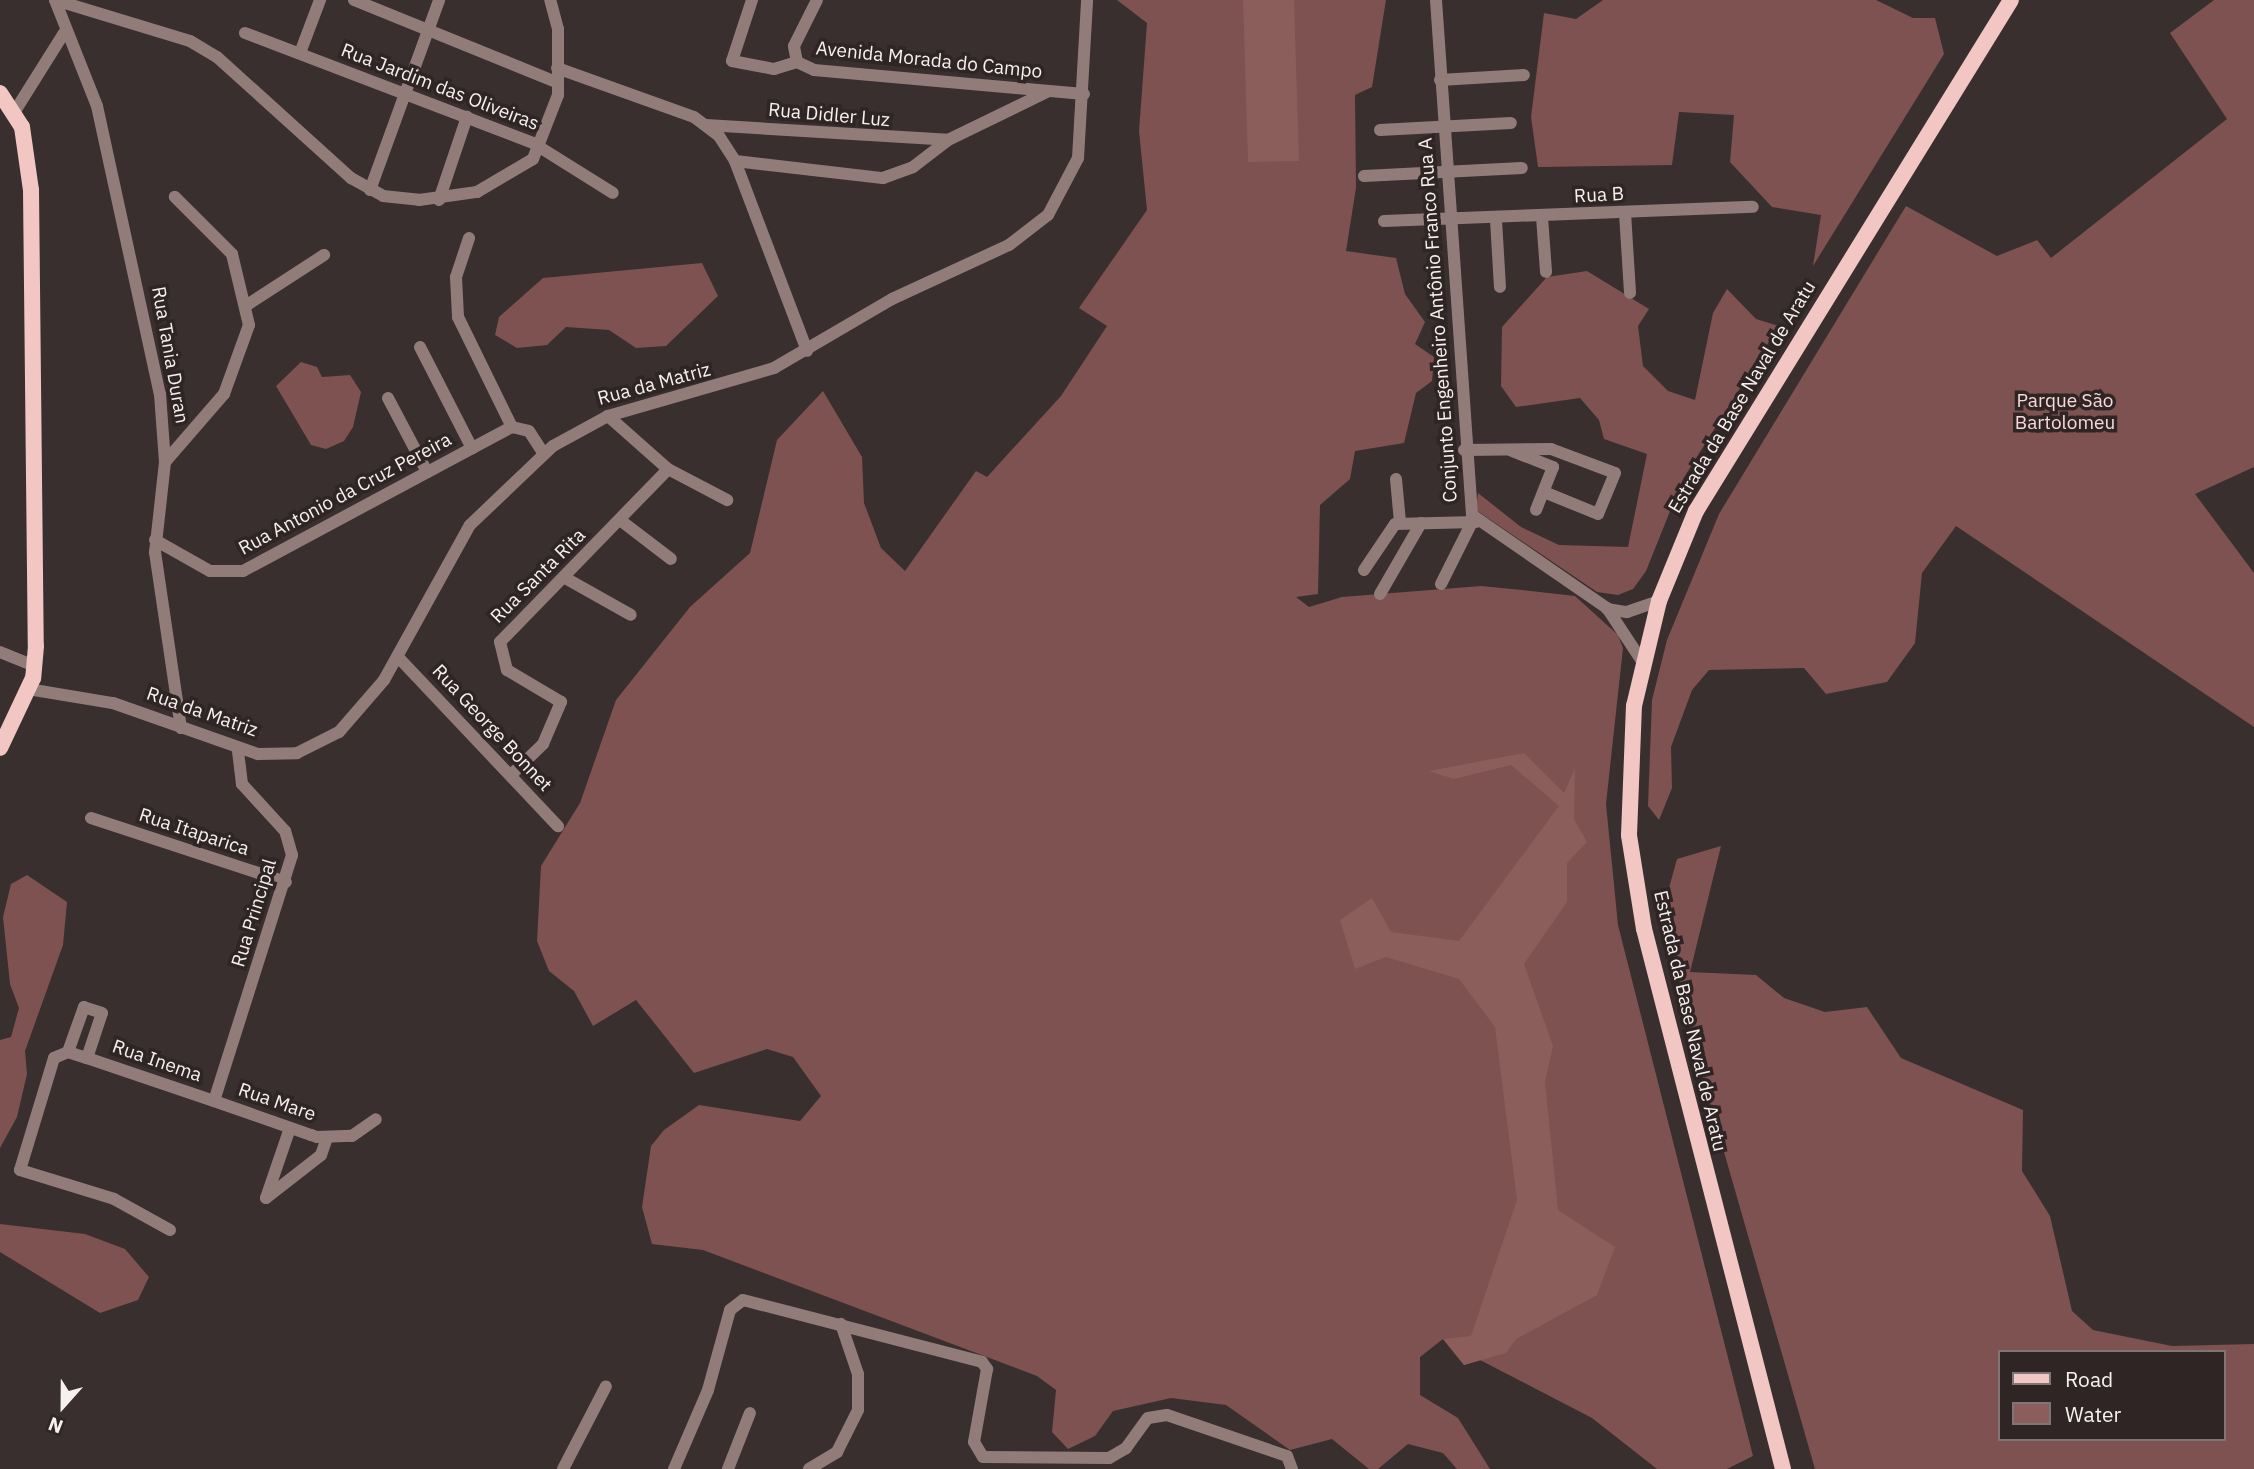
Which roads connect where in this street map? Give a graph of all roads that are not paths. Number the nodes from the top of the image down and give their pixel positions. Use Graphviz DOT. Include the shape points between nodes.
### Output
graph roads {
  1 [pos="55,0"];
  2 [pos="320,0"];
  3 [pos="354,0"];
  4 [pos="439,0"];
  5 [pos="752,0"];
  6 [pos="817,0"];
  7 [pos="1087,0"];
  8 [pos="1436,0"];
  9 [pos="2011,0"];
  10 [pos="548,1"];
  11 [pos="428,29"];
  12 [pos="64,33"];
  13 [pos="245,33"];
  14 [pos="300,53"];
  15 [pos="797,62"];
  16 [pos="557,68"];
  17 [pos="1524,75"];
  18 [pos="1440,80"];
  19 [pos="558,83"];
  20 [pos="1047,92"];
  21 [pos="0,93"];
  22 [pos="405,93"];
  23 [pos="1084,94"];
  24 [pos="15,111"];
  25 [pos="467,117"];
  26 [pos="1511,123"];
  27 [pos="706,125"];
  28 [pos="1443,127"];
  29 [pos="1380,130"];
  30 [pos="948,140"];
  31 [pos="540,147"];
  32 [pos="734,161"];
  33 [pos="1522,168"];
  34 [pos="1446,172"];
  35 [pos="1364,176"];
  36 [pos="370,190"];
  37 [pos="613,193"];
  38 [pos="176,197"];
  39 [pos="439,200"];
  40 [pos="1752,207"];
  41 [pos="1625,213"];
  42 [pos="1542,217"];
  43 [pos="1496,220"];
  44 [pos="1384,221"];
  45 [pos="1448,222"];
  46 [pos="469,238"];
  47 [pos="324,255"];
  48 [pos="1546,272"];
  49 [pos="1500,287"];
  50 [pos="1630,293"];
  51 [pos="247,305"];
  52 [pos="420,347"];
  53 [pos="807,351"];
  54 [pos="388,398"];
  55 [pos="608,416"];
  56 [pos="512,427"];
  57 [pos="472,448"];
  58 [pos="1506,449"];
  59 [pos="1464,450"];
  60 [pos="544,454"];
  61 [pos="165,462"];
  62 [pos="668,469"];
  63 [pos="427,472"];
  64 [pos="1396,479"];
  65 [pos="1544,492"];
  66 [pos="727,500"];
  67 [pos="1536,510"];
  68 [pos="621,520"];
  69 [pos="1400,522"];
  70 [pos="1420,523"];
  71 [pos="1474,523"];
  72 [pos="155,540"];
  73 [pos="671,559"];
  74 [pos="1364,570"];
  75 [pos="567,579"];
  76 [pos="1441,584"];
  77 [pos="1380,594"];
  78 [pos="1659,601"];
  79 [pos="1607,608"];
  80 [pos="631,615"];
  81 [pos="0,652"];
  82 [pos="398,657"];
  83 [pos="1642,662"];
  84 [pos="35,666"];
  85 [pos="28,689"];
  86 [pos="181,728"];
  87 [pos="5,729"];
  88 [pos="0,747"];
  89 [pos="238,749"];
  90 [pos="511,775"];
  91 [pos="91,818"];
  92 [pos="558,826"];
  93 [pos="286,882"];
  94 [pos="68,1052"];
  95 [pos="87,1058"];
  96 [pos="214,1101"];
  97 [pos="376,1119"];
  98 [pos="290,1128"];
  99 [pos="327,1138"];
  100 [pos="170,1230"];
  101 [pos="841,1324"];
  102 [pos="606,1386"];
  103 [pos="750,1413"];
  104 [pos="1290,1463"];
  105 [pos="563,1469"];
  106 [pos="674,1469"];
  107 [pos="728,1469"];
  108 [pos="809,1469"];
  109 [pos="1783,1469"];
  1 -- 12 [label="street, Rua Tania Duran"];
  1 -- 36 [label="street" via="204,49"];
  2 -- 14 [label="street"];
  3 -- 11 [label="street"];
  4 -- 11 [label="street"];
  5 -- 15 [label="street, Avenida Morada do Campo" via="732,61 774,69"];
  6 -- 15 [label="street" via="794,46"];
  7 -- 23 [label="street, Rua da Matriz"];
  8 -- 18 [label="street, Conjunto Engenheiro Antônio Franco Rua A"];
  9 -- 78 [label="main road, Estrada da Base Naval de Aratu" via="1718,471"];
  10 -- 16 [label="street" via="558,29"];
  11 -- 19 [label="street"];
  11 -- 22 [label="street"];
  12 -- 24 [label="street"];
  12 -- 61 [label="street, Rua Tania Duran" via="87,79 111,162 156,369"];
  13 -- 14 [label="street, Rua Jardim das Oliveiras"];
  14 -- 22 [label="street, Rua Jardim das Oliveiras"];
  15 -- 20 [label="street, Avenida Morada do Campo" via="814,70"];
  16 -- 19 [label="street"];
  16 -- 27 [label="street"];
  17 -- 18 [label="street"];
  18 -- 28 [label="street, Conjunto Engenheiro Antônio Franco Rua A"];
  19 -- 31 [label="street"];
  20 -- 23 [label="street, Avenida Morada do Campo"];
  20 -- 30 [label="street, Rua Didler Luz"];
  21 -- 24 [label="main road"];
  22 -- 25 [label="street, Rua Jardim das Oliveiras"];
  22 -- 36 [label="street"];
  23 -- 53 [label="street, Rua da Matriz" via="1078,158 1048,215 1009,245 892,299"];
  24 -- 84 [label="main road" via="31,190"];
  25 -- 31 [label="street, Rua Jardim das Oliveiras"];
  25 -- 39 [label="street"];
  26 -- 28 [label="street"];
  27 -- 30 [label="street, Rua Didler Luz"];
  27 -- 32 [label="street"];
  28 -- 29 [label="street"];
  28 -- 34 [label="street, Conjunto Engenheiro Antônio Franco Rua A"];
  30 -- 32 [label="street, Rua Didler Luz" via="913,167 883,178"];
  31 -- 37 [label="street, Rua Jardim das Oliveiras"];
  31 -- 39 [label="street" via="509,179"];
  32 -- 53 [label="street"];
  33 -- 34 [label="street"];
  34 -- 35 [label="street"];
  34 -- 45 [label="street, Conjunto Engenheiro Antônio Franco Rua A"];
  36 -- 39 [label="street"];
  38 -- 51 [label="street" via="232,254"];
  40 -- 41 [label="street, Rua B"];
  41 -- 42 [label="street, Rua B"];
  41 -- 50 [label="street"];
  42 -- 43 [label="street, Rua B"];
  42 -- 48 [label="street"];
  43 -- 45 [label="street, Rua B"];
  43 -- 49 [label="street"];
  44 -- 45 [label="street, Rua B"];
  45 -- 59 [label="street, Conjunto Engenheiro Antônio Franco Rua A"];
  46 -- 56 [label="street" via="456,277 458,317"];
  47 -- 51 [label="street"];
  51 -- 61 [label="street" via="248,336 224,394"];
  52 -- 57 [label="street"];
  53 -- 55 [label="street, Rua da Matriz" via="741,382"];
  54 -- 63 [label="street"];
  55 -- 60 [label="street, Rua da Matriz"];
  55 -- 62 [label="street"];
  56 -- 57 [label="street, Rua Antonio da Cruz Pereira"];
  56 -- 60 [label="street" via="529,431"];
  57 -- 63 [label="street, Rua Antonio da Cruz Pereira"];
  58 -- 59 [label="street"];
  58 -- 65 [label="street" via="1553,467"];
  58 -- 65 [label="street" via="1551,449 1615,473 1598,514"];
  59 -- 71 [label="street, Conjunto Engenheiro Antônio Franco Rua A"];
  60 -- 82 [label="street, Rua da Matriz" via="470,525"];
  61 -- 72 [label="street, Rua Tania Duran"];
  62 -- 66 [label="street"];
  62 -- 68 [label="street, Rua Santa Rita"];
  63 -- 72 [label="street, Rua Antonio da Cruz Pereira" via="243,571 211,571"];
  64 -- 69 [label="street"];
  65 -- 67 [label="street"];
  68 -- 73 [label="street"];
  68 -- 75 [label="street, Rua Santa Rita"];
  69 -- 70 [label="street"];
  69 -- 74 [label="street"];
  70 -- 71 [label="street"];
  70 -- 77 [label="street"];
  71 -- 76 [label="street"];
  71 -- 79 [label="street, Conjunto Engenheiro Antônio Franco Rua A"];
  72 -- 86 [label="street, Rua Tania Duran"];
  75 -- 80 [label="street"];
  75 -- 90 [label="street, Rua Santa Rita" via="504,635 498,648 508,670 561,702 550,733"];
  78 -- 79 [label="street" via="1626,612"];
  78 -- 83 [label="main road, Estrada da Base Naval de Aratu"];
  79 -- 83 [label="street, Conjunto Engenheiro Antônio Franco Rua A"];
  81 -- 84 [label="street"];
  82 -- 89 [label="street, Rua da Matriz" via="350,722 316,746 279,756"];
  82 -- 90 [label="street, Rua George Bonnet"];
  83 -- 109 [label="main road, Estrada da Base Naval de Aratu" via="1629,801 1638,895"];
  84 -- 85 [label="main road"];
  85 -- 86 [label="street, Rua da Matriz" via="90,697"];
  85 -- 87 [label="main road"];
  86 -- 89 [label="street, Rua da Matriz"];
  87 -- 88 [label="main road"];
  89 -- 93 [label="street, Rua Principal" via="248,795 290,841"];
  90 -- 92 [label="street, Rua George Bonnet"];
  91 -- 93 [label="street, Rua Itaparica"];
  93 -- 96 [label="street, Rua Principal"];
  94 -- 95 [label="street, Rua Inema"];
  94 -- 95 [label="street, Rua Inema" via="84,1007 102,1013"];
  94 -- 100 [label="street" via="54,1058 20,1170 114,1199"];
  95 -- 96 [label="street, Rua Inema"];
  96 -- 98 [label="street, Rua Mare"];
  97 -- 99 [label="street" via="352,1136"];
  98 -- 99 [label="street, Rua Mare"];
  98 -- 99 [label="street" via="266,1198 321,1156"];
  101 -- 104 [label="street" via="986,1365 974,1442 983,1457 1109,1458 1132,1442 1148,1418 1167,1415"];
  101 -- 106 [label="street" via="753,1301 730,1310 708,1390"];
  101 -- 108 [label="street" via="858,1374 858,1410 837,1452"];
  102 -- 105 [label="street"];
  103 -- 107 [label="street"];
}
